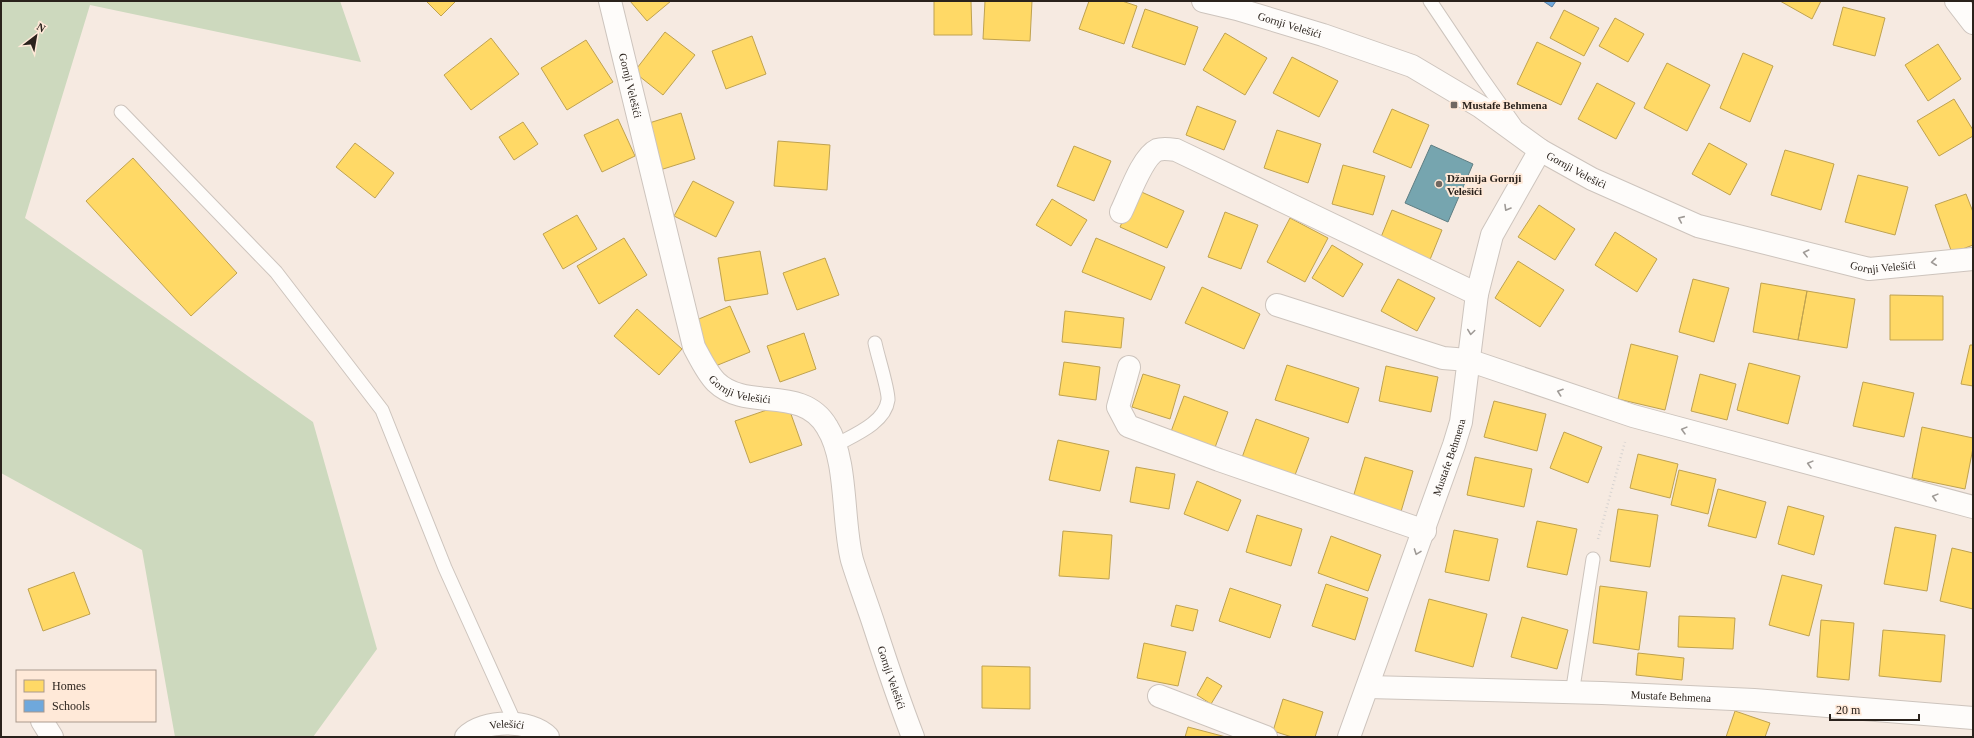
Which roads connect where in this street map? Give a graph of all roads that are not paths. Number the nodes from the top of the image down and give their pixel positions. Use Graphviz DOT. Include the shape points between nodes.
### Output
graph roads {
  1 [pos="610,1"];
  2 [pos="1202,1"];
  3 [pos="1430,1"];
  4 [pos="1956,1"];
  5 [pos="1973,23"];
  6 [pos="121,112"];
  7 [pos="1533,144"];
  8 [pos="1121,212"];
  9 [pos="1973,259"];
  10 [pos="1477,294"];
  11 [pos="1277,305"];
  12 [pos="875,343"];
  13 [pos="1468,360"];
  14 [pos="1129,367"];
  15 [pos="836,445"];
  16 [pos="1973,507"];
  17 [pos="1425,531"];
  18 [pos="1593,559"];
  19 [pos="1368,687"];
  20 [pos="1572,694"];
  21 [pos="1159,696"];
  22 [pos="1973,718"];
  23 [pos="43,722"];
  24 [pos="515,723"];
  25 [pos="52,737"];
  26 [pos="466,737"];
  27 [pos="548,737"];
  28 [pos="913,737"];
  29 [pos="1266,737"];
  30 [pos="1349,737"];
  1 -- 15 [label="street, Gornji Velešići" via="694,347 716,382 727,390 804,406 817,413"];
  2 -- 7 [label="street, Gornji Velešići" via="1323,35 1412,66 1481,107"];
  3 -- 7 [label="lane" via="1479,74"];
  4 -- 5 [label="street"];
  6 -- 24 [label="lane" via="276,272 382,410 445,568"];
  9 -- 7 [label="street, Gornji Velešići, one-way" via="1869,269 1698,226 1592,179"];
  7 -- 10 [label="street, Mustafe Behmena, one-way" via="1492,236"];
  8 -- 10 [label="street" via="1146,160 1158,150 1176,150"];
  10 -- 13 [label="street, Mustafe Behmena, one-way"];
  11 -- 13 [label="street" via="1443,358"];
  12 -- 15 [label="lane" via="888,400 882,413 871,425"];
  16 -- 13 [label="street, one-way" via="1633,416"];
  13 -- 17 [label="street, Mustafe Behmena" via="1461,422"];
  14 -- 17 [label="street" via="1118,407 1128,426 1218,460"];
  15 -- 28 [label="street, Gornji Velešići" via="852,558"];
  17 -- 19 [label="street, Mustafe Behmena, one-way"];
  18 -- 20 [label="lane"];
  19 -- 20 [label="street, Mustafe Behmena"];
  19 -- 30 [label="street, Mustafe Behmena"];
  20 -- 22 [label="street, Mustafe Behmena" via="1754,700"];
  21 -- 29 [label="street"];
  23 -- 25 [label="street"];
  24 -- 26 [label="street, Velešići" via="488,725 472,731"];
  24 -- 27 [label="street, Velešići" via="543,732"];
}
